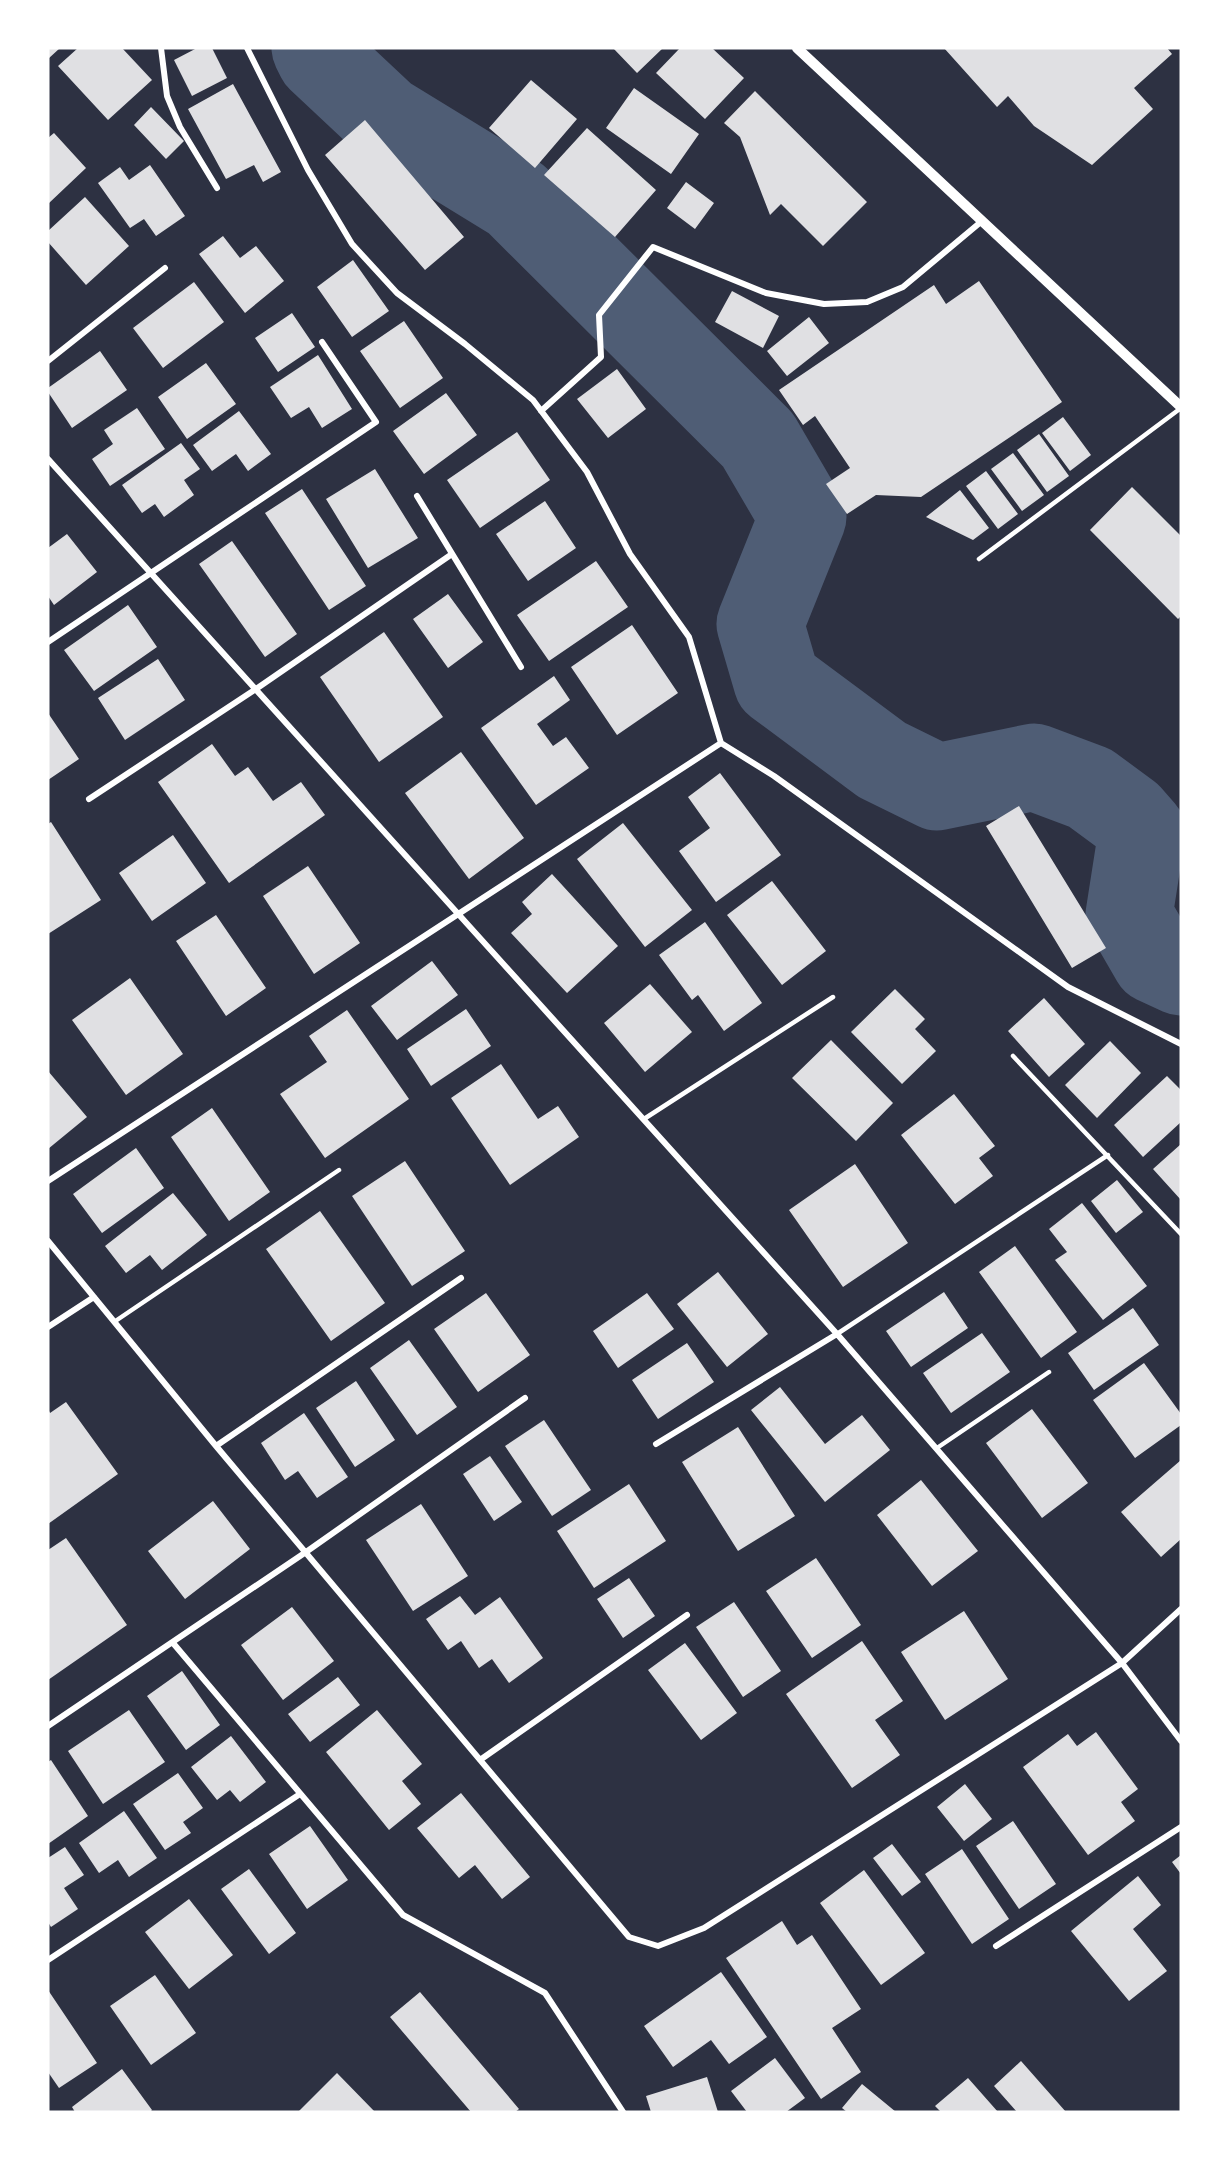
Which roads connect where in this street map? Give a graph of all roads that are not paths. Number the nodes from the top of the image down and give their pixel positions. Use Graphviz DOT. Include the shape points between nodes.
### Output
graph roads {
  1 [pos="161,48"];
  2 [pos="247,48"];
  3 [pos="797,48"];
  4 [pos="217,188"];
  5 [pos="982,221"];
  6 [pos="165,268"];
  7 [pos="321,342"];
  8 [pos="48,361"];
  9 [pos="1181,407"];
  10 [pos="541,411"];
  11 [pos="48,459"];
  12 [pos="417,496"];
  13 [pos="452,554"];
  14 [pos="979,559"];
  15 [pos="150,572"];
  16 [pos="48,642"];
  17 [pos="521,667"];
  18 [pos="256,689"];
  19 [pos="721,743"];
  20 [pos="89,799"];
  21 [pos="458,914"];
  22 [pos="833,997"];
  23 [pos="1181,1044"];
  24 [pos="1013,1056"];
  25 [pos="644,1119"];
  26 [pos="1108,1155"];
  27 [pos="339,1170"];
  28 [pos="48,1181"];
  29 [pos="1181,1234"];
  30 [pos="48,1241"];
  31 [pos="461,1278"];
  32 [pos="94,1297"];
  33 [pos="114,1322"];
  34 [pos="48,1327"];
  35 [pos="837,1334"];
  36 [pos="1048,1372"];
  37 [pos="525,1398"];
  38 [pos="656,1444"];
  39 [pos="216,1446"];
  40 [pos="937,1448"];
  41 [pos="306,1552"];
  42 [pos="1181,1609"];
  43 [pos="687,1615"];
  44 [pos="174,1643"];
  45 [pos="1122,1663"];
  46 [pos="48,1726"];
  47 [pos="1181,1741"];
  48 [pos="480,1760"];
  49 [pos="300,1794"];
  50 [pos="1181,1827"];
  51 [pos="996,1946"];
  52 [pos="48,1960"];
  53 [pos="623,2112"];
  1 -- 4 [label="street" via="167,96 180,127"];
  2 -- 10 [label="street" via="308,170 352,244 397,293 465,344"];
  3 -- 5 [label="street"];
  5 -- 9 [label="street"];
  5 -- 10 [label="street" via="903,287 867,303 824,304 766,293 652,247 599,315 601,357"];
  6 -- 8 [label="street"];
  7 -- 15 [label="street" via="376,422"];
  9 -- 14 [label="lane"];
  10 -- 19 [label="street" via="587,472 630,554 689,637"];
  11 -- 15 [label="street"];
  12 -- 13 [label="street"];
  13 -- 17 [label="street"];
  13 -- 18 [label="street"];
  15 -- 16 [label="street"];
  15 -- 18 [label="street"];
  18 -- 20 [label="street"];
  18 -- 21 [label="street"];
  19 -- 21 [label="street"];
  19 -- 23 [label="street" via="774,776 1068,987"];
  21 -- 25 [label="street"];
  21 -- 28 [label="street"];
  22 -- 25 [label="lane"];
  24 -- 26 [label="lane"];
  25 -- 35 [label="street"];
  26 -- 29 [label="lane"];
  26 -- 35 [label="lane"];
  27 -- 33 [label="lane"];
  30 -- 32 [label="street"];
  31 -- 39 [label="street"];
  32 -- 33 [label="street"];
  32 -- 34 [label="street"];
  33 -- 39 [label="street"];
  35 -- 38 [label="street"];
  35 -- 40 [label="street"];
  36 -- 40 [label="lane"];
  37 -- 41 [label="street"];
  39 -- 41 [label="street"];
  40 -- 45 [label="street"];
  41 -- 44 [label="street"];
  41 -- 48 [label="street"];
  42 -- 45 [label="street"];
  43 -- 48 [label="street"];
  44 -- 46 [label="street"];
  44 -- 49 [label="street"];
  45 -- 47 [label="street"];
  45 -- 48 [label="street" via="704,1928 658,1946 629,1937"];
  49 -- 52 [label="street"];
  49 -- 53 [label="street" via="403,1915 545,1993"];
  50 -- 51 [label="street"];
}
